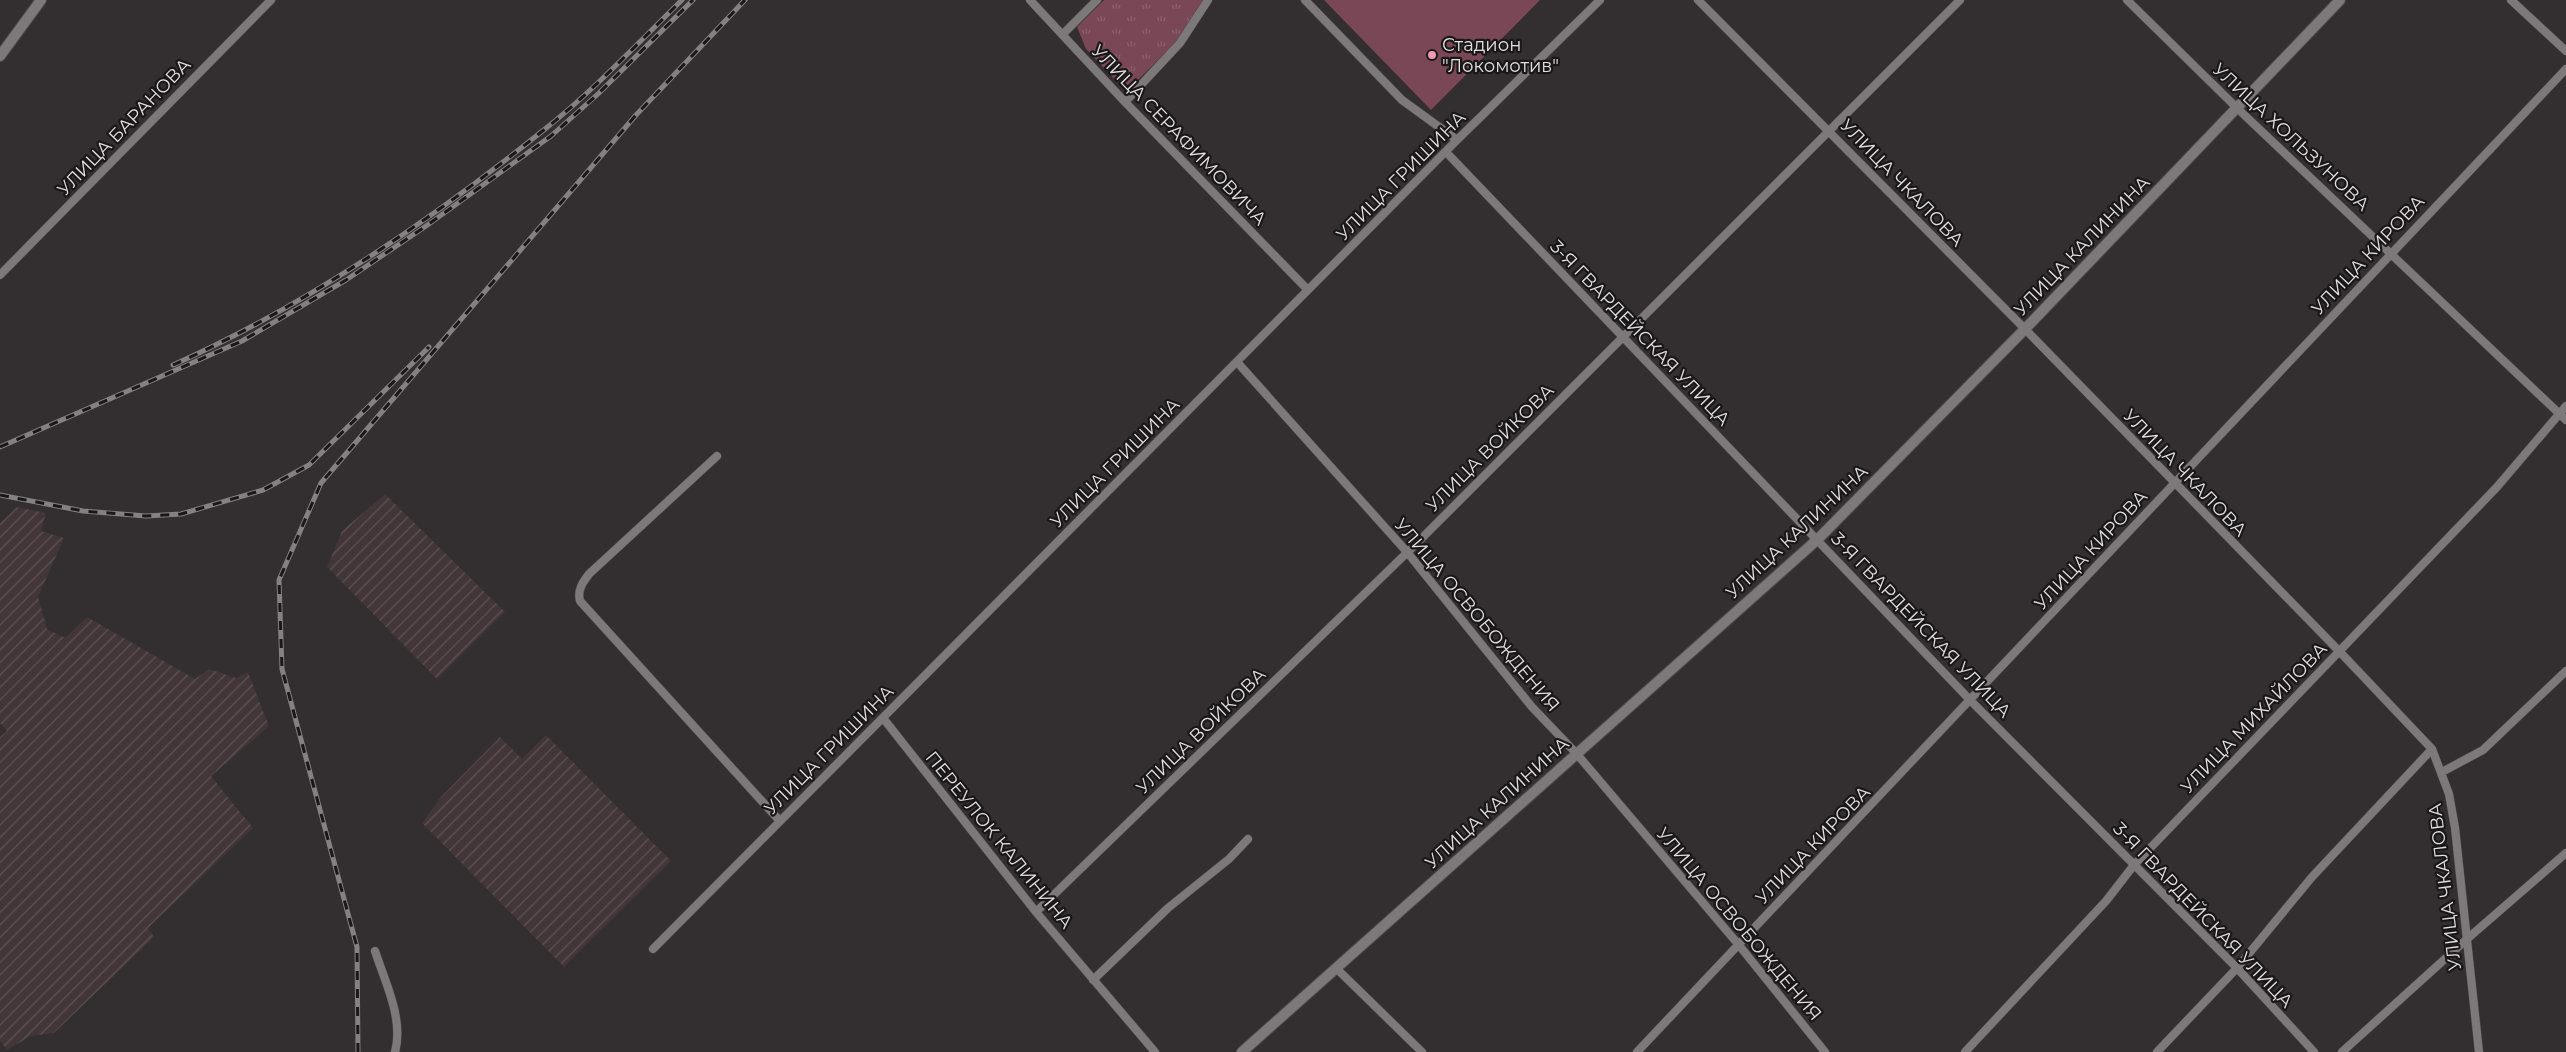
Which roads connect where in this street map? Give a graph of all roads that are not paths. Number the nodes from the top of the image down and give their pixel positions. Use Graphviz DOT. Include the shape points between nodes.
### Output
graph roads {
  1 [pos="41,0"];
  2 [pos="271,0"];
  3 [pos="1030,0"];
  4 [pos="1097,0"];
  5 [pos="1208,0"];
  6 [pos="1305,0"];
  7 [pos="1600,0"];
  8 [pos="1698,0"];
  9 [pos="1960,0"];
  10 [pos="2126,0"];
  11 [pos="2340,0"];
  12 [pos="2511,0"];
  13 [pos="1063,34"];
  14 [pos="2566,51"];
  15 [pos="0,56"];
  16 [pos="2566,69"];
  17 [pos="1125,102"];
  18 [pos="2237,108"];
  19 [pos="1830,131"];
  20 [pos="1457,140"];
  21 [pos="1446,152"];
  22 [pos="2391,253"];
  23 [pos="0,275"];
  24 [pos="1308,290"];
  25 [pos="2025,329"];
  26 [pos="1623,338"];
  27 [pos="1237,362"];
  28 [pos="2566,406"];
  29 [pos="2559,414"];
  30 [pos="2566,420"];
  31 [pos="717,456"];
  32 [pos="2174,483"];
  33 [pos="1818,539"];
  34 [pos="1407,552"];
  35 [pos="2340,652"];
  36 [pos="2566,672"];
  37 [pos="1971,701"];
  38 [pos="883,718"];
  39 [pos="2432,749"];
  40 [pos="1576,753"];
  41 [pos="2442,772"];
  42 [pos="780,820"];
  43 [pos="1248,839"];
  44 [pos="2566,853"];
  45 [pos="2134,865"];
  46 [pos="1036,912"];
  47 [pos="2466,939"];
  48 [pos="1738,944"];
  49 [pos="653,949"];
  50 [pos="375,950"];
  51 [pos="1336,968"];
  52 [pos="2237,968"];
  53 [pos="1093,980"];
  54 [pos="395,1052"];
  55 [pos="1156,1052"];
  56 [pos="1242,1052"];
  57 [pos="1422,1052"];
  58 [pos="1637,1052"];
  59 [pos="1825,1052"];
  60 [pos="1965,1052"];
  61 [pos="2157,1052"];
  62 [pos="2314,1052"];
  63 [pos="2342,1052"];
  64 [pos="2479,1052"];
  1 -- 15 [label="street"];
  2 -- 23 [label="street, УЛИЦА БАРАНОВА"];
  3 -- 13 [label="street, УЛИЦА СЕРАФИМОВИЧА"];
  4 -- 13 [label="street"];
  5 -- 17 [label="street" via="1180,43"];
  6 -- 20 [label="street" via="1402,100"];
  7 -- 20 [label="street, УЛИЦА ГРИШИНА"];
  8 -- 19 [label="street, УЛИЦА ЧКАЛОВА"];
  9 -- 19 [label="street, УЛИЦА ВОЙКОВА"];
  10 -- 18 [label="street, УЛИЦА ХОЛЬЗУНОВА"];
  11 -- 18 [label="street, УЛИЦА КАЛИНИНА"];
  12 -- 14 [label="street"];
  13 -- 17 [label="street, УЛИЦА СЕРАФИМОВИЧА"];
  16 -- 22 [label="street, УЛИЦА КИРОВА"];
  17 -- 24 [label="street, УЛИЦА СЕРАФИМОВИЧА"];
  18 -- 22 [label="street, УЛИЦА ХОЛЬЗУНОВА"];
  18 -- 25 [label="street, УЛИЦА КАЛИНИНА"];
  19 -- 25 [label="street, УЛИЦА ЧКАЛОВА"];
  19 -- 26 [label="street, УЛИЦА ВОЙКОВА"];
  20 -- 21 [label="street, УЛИЦА ГРИШИНА"];
  21 -- 24 [label="street, УЛИЦА ГРИШИНА"];
  21 -- 26 [label="street, 3-Я ГВАРДЕЙСКАЯ УЛИЦА"];
  22 -- 29 [label="street, УЛИЦА ХОЛЬЗУНОВА"];
  22 -- 32 [label="street, УЛИЦА КИРОВА"];
  24 -- 27 [label="street, УЛИЦА ГРИШИНА"];
  25 -- 32 [label="street, УЛИЦА ЧКАЛОВА"];
  25 -- 33 [label="street, УЛИЦА КАЛИНИНА"];
  26 -- 33 [label="street, 3-Я ГВАРДЕЙСКАЯ УЛИЦА"];
  26 -- 34 [label="street, УЛИЦА ВОЙКОВА"];
  27 -- 34 [label="street, УЛИЦА ОСВОБОЖДЕНИЯ"];
  27 -- 38 [label="street, УЛИЦА ГРИШИНА"];
  28 -- 29 [label="street, УЛИЦА МИХАЙЛОВА"];
  29 -- 30 [label="street, УЛИЦА ХОЛЬЗУНОВА"];
  29 -- 35 [label="street, УЛИЦА МИХАЙЛОВА" via="2497,487"];
  31 -- 42 [label="street" via="589,574 579,596 580,601"];
  32 -- 35 [label="street, УЛИЦА ЧКАЛОВА"];
  32 -- 37 [label="street, УЛИЦА КИРОВА"];
  33 -- 37 [label="street, 3-Я ГВАРДЕЙСКАЯ УЛИЦА"];
  33 -- 40 [label="street, УЛИЦА КАЛИНИНА"];
  34 -- 40 [label="street, УЛИЦА ОСВОБОЖДЕНИЯ" via="1532,706"];
  34 -- 46 [label="street, УЛИЦА ВОЙКОВА"];
  35 -- 39 [label="street, УЛИЦА ЧКАЛОВА"];
  35 -- 45 [label="street, УЛИЦА МИХАЙЛОВА"];
  36 -- 41 [label="street" via="2483,750"];
  37 -- 45 [label="street, 3-Я ГВАРДЕЙСКАЯ УЛИЦА"];
  37 -- 48 [label="street, УЛИЦА КИРОВА"];
  38 -- 42 [label="street, УЛИЦА ГРИШИНА"];
  38 -- 46 [label="street, ПЕРЕУЛОК КАЛИНИНА"];
  39 -- 41 [label="street, УЛИЦА ЧКАЛОВА"];
  39 -- 52 [label="street" via="2312,877"];
  40 -- 48 [label="street, УЛИЦА ОСВОБОЖДЕНИЯ"];
  40 -- 51 [label="street, УЛИЦА КАЛИНИНА" via="1502,823"];
  41 -- 47 [label="street, УЛИЦА ЧКАЛОВА" via="2455,828"];
  42 -- 49 [label="street, УЛИЦА ГРИШИНА"];
  43 -- 53 [label="street" via="1168,908"];
  44 -- 47 [label="street"];
  45 -- 52 [label="street, 3-Я ГВАРДЕЙСКАЯ УЛИЦА"];
  45 -- 60 [label="street, УЛИЦА МИХАЙЛОВА" via="2100,908"];
  46 -- 53 [label="street, ПЕРЕУЛОК КАЛИНИНА"];
  47 -- 63 [label="street"];
  47 -- 64 [label="street, УЛИЦА ЧКАЛОВА"];
  48 -- 58 [label="street, УЛИЦА КИРОВА"];
  48 -- 59 [label="street, УЛИЦА ОСВОБОЖДЕНИЯ"];
  50 -- 54 [label="street" via="397,1022"];
  51 -- 56 [label="street, УЛИЦА КАЛИНИНА"];
  51 -- 57 [label="street"];
  52 -- 61 [label="street"];
  52 -- 62 [label="street, 3-Я ГВАРДЕЙСКАЯ УЛИЦА"];
  53 -- 55 [label="street, ПЕРЕУЛОК КАЛИНИНА"];
}
